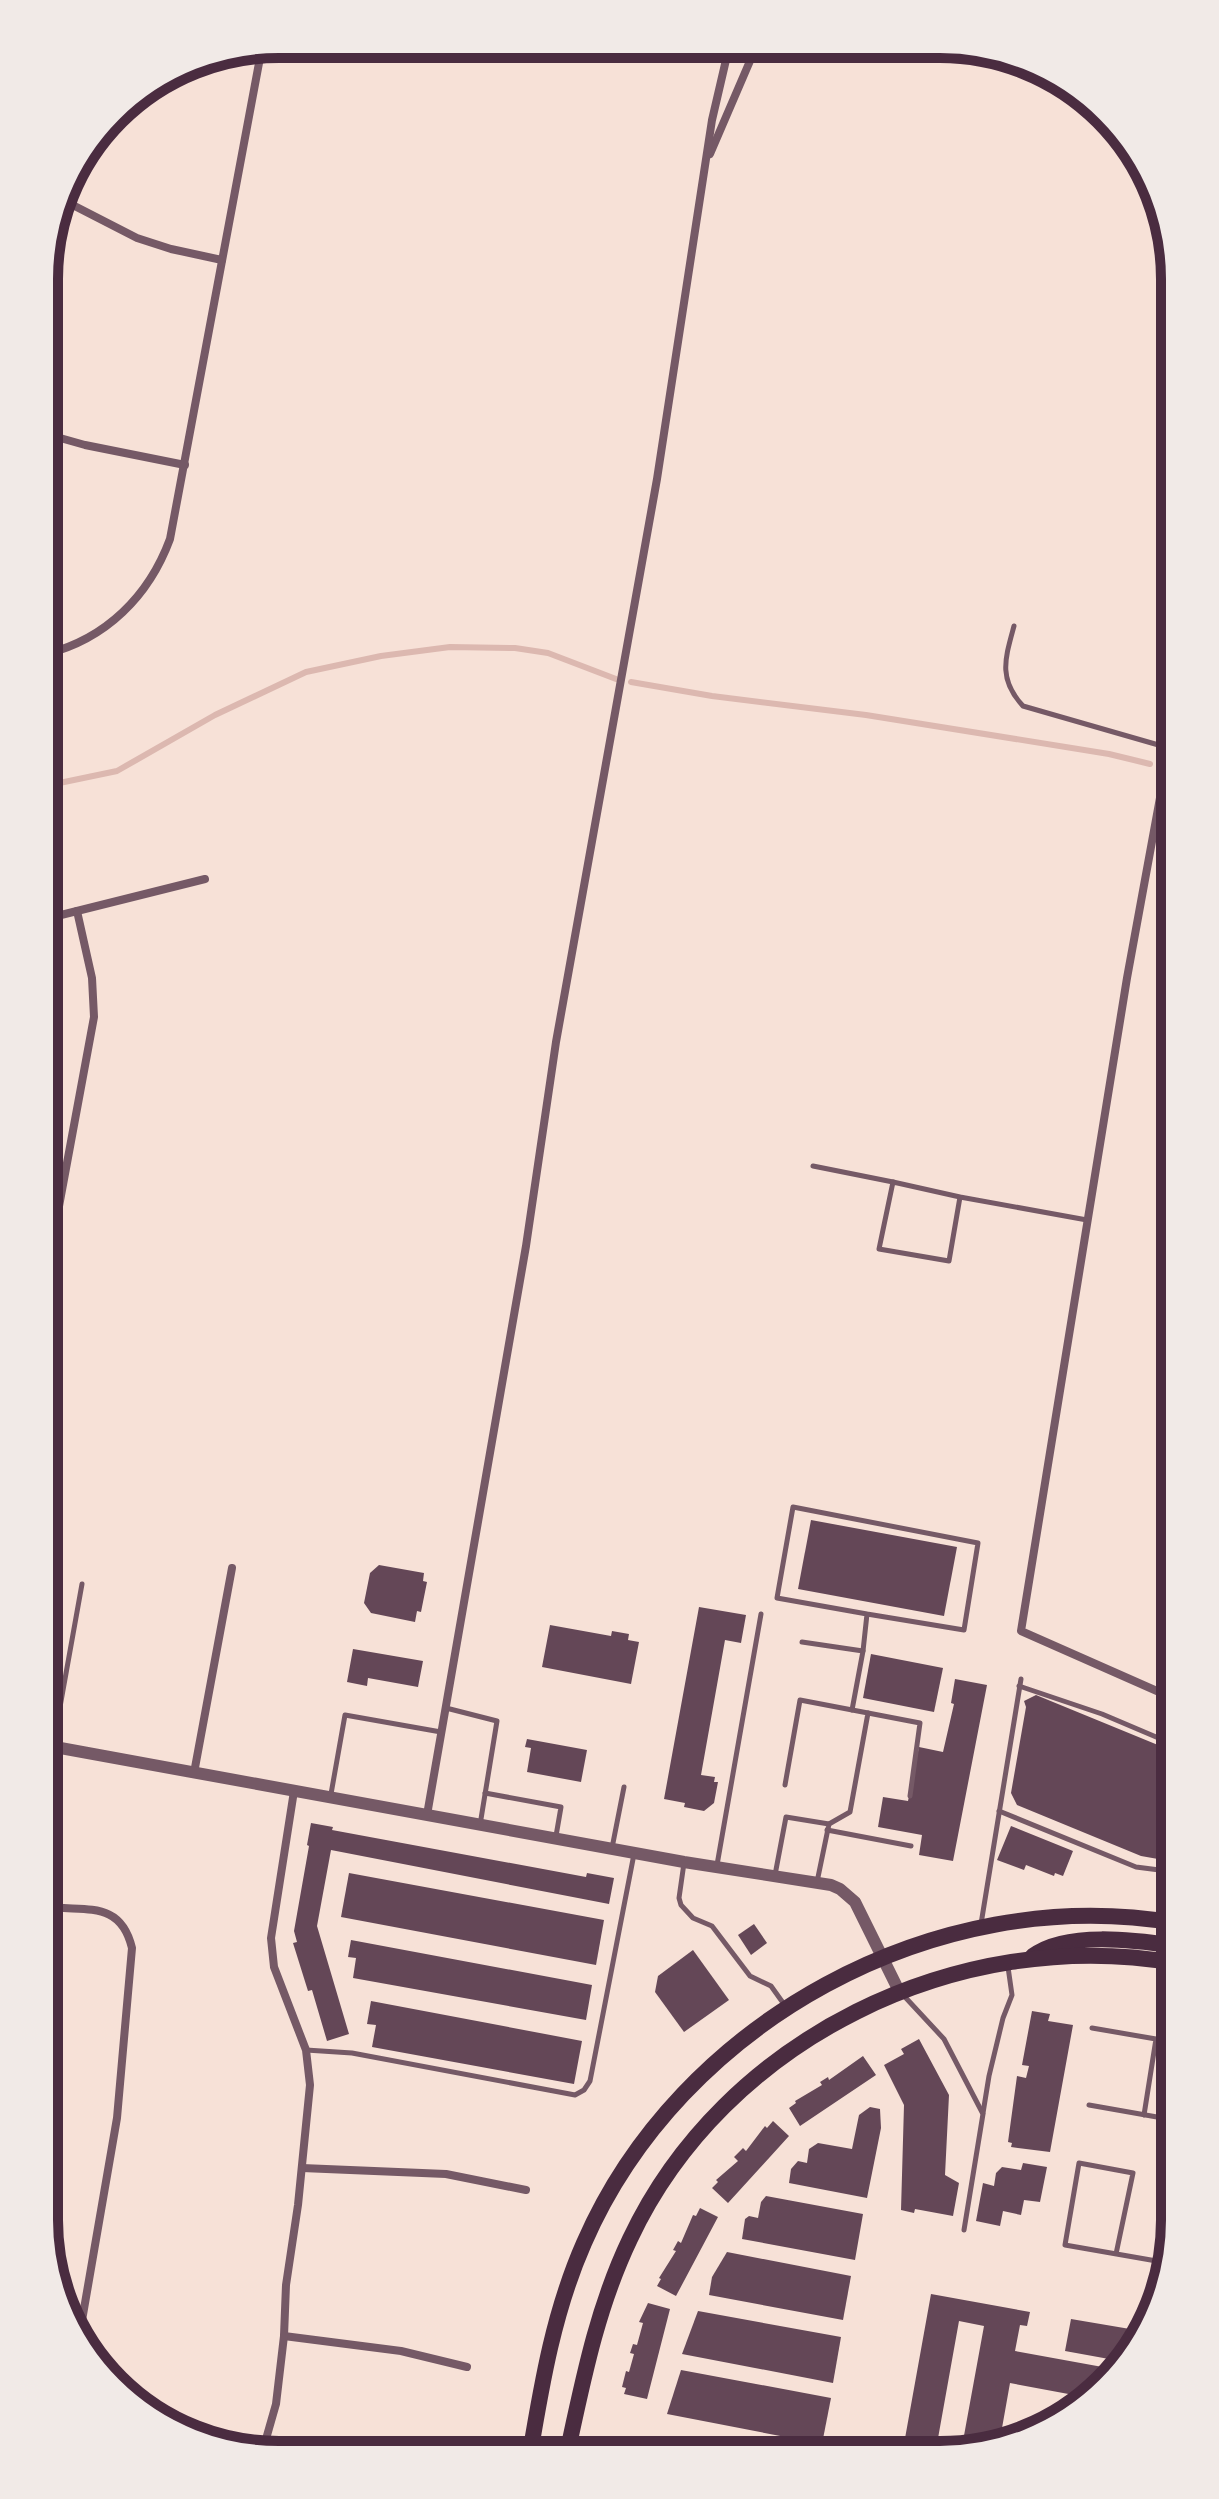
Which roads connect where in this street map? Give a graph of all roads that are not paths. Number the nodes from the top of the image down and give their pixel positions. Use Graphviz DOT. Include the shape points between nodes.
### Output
graph roads {
  1 [pos="726,58"];
  2 [pos="751,58"];
  3 [pos="260,59"];
  4 [pos="705,166"];
  5 [pos="72,204"];
  6 [pos="222,260"];
  7 [pos="58,437"];
  8 [pos="185,465"];
  9 [pos="1014,626"];
  10 [pos="58,649"];
  11 [pos="1161,745"];
  12 [pos="1161,796"];
  13 [pos="205,879"];
  14 [pos="77,911"];
  15 [pos="58,916"];
  16 [pos="813,1166"];
  17 [pos="893,1182"];
  18 [pos="960,1197"];
  19 [pos="58,1212"];
  20 [pos="1088,1220"];
  21 [pos="232,1568"];
  22 [pos="82,1584"];
  23 [pos="761,1614"];
  24 [pos="867,1614"];
  25 [pos="802,1642"];
  26 [pos="863,1651"];
  27 [pos="1161,1693"];
  28 [pos="58,1698"];
  29 [pos="445,1707"];
  30 [pos="852,1710"];
  31 [pos="868,1713"];
  32 [pos="441,1732"];
  33 [pos="1161,1739"];
  34 [pos="58,1748"];
  35 [pos="194,1773"];
  36 [pos="785,1785"];
  37 [pos="624,1787"];
  38 [pos="294,1791"];
  39 [pos="485,1793"];
  40 [pos="910,1796"];
  41 [pos="330,1797"];
  42 [pos="999,1811"];
  43 [pos="427,1815"];
  44 [pos="480,1825"];
  45 [pos="828,1827"];
  46 [pos="555,1838"];
  47 [pos="911,1846"];
  48 [pos="611,1849"];
  49 [pos="634,1853"];
  50 [pos="684,1862"];
  51 [pos="716,1866"];
  52 [pos="1161,1870"];
  53 [pos="775,1875"];
  54 [pos="817,1883"];
  55 [pos="58,1907"];
  56 [pos="1161,1922"];
  57 [pos="980,1929"];
  58 [pos="1161,1945"];
  59 [pos="881,1958"];
  60 [pos="1029,1959"];
  61 [pos="1161,1961"];
  62 [pos="1007,1963"];
  63 [pos="899,1991"];
  64 [pos="786,2007"];
  65 [pos="1092,2028"];
  66 [pos="306,2050"];
  67 [pos="1089,2105"];
  68 [pos="983,2114"];
  69 [pos="1144,2115"];
  70 [pos="1161,2118"];
  71 [pos="302,2168"];
  72 [pos="526,2190"];
  73 [pos="964,2230"];
  74 [pos="1116,2254"];
  75 [pos="1157,2261"];
  76 [pos="82,2320"];
  77 [pos="284,2336"];
  78 [pos="467,2367"];
  79 [pos="266,2440"];
  80 [pos="533,2441"];
  81 [pos="570,2441"];
  1 -- 4 [label="street"];
  2 -- 4 [label="street"];
  3 -- 6 [label="street"];
  4 -- 29 [label="street" via="657,479"];
  5 -- 6 [label="street" via="137,238"];
  6 -- 8 [label="street"];
  7 -- 8 [label="street"];
  8 -- 10 [label="street" via="170,539 142,594 108,626"];
  9 -- 11 [label="lane" via="1006,681 1023,706"];
  12 -- 20 [label="street"];
  13 -- 14 [label="street"];
  14 -- 15 [label="street"];
  14 -- 19 [label="street" via="92,978 94,1017"];
  16 -- 17 [label="lane"];
  17 -- 18 [label="lane"];
  17 -- 18 [label="lane" via="879,1249 949,1261"];
  18 -- 20 [label="lane"];
  20 -- 27 [label="street" via="1021,1631"];
  21 -- 35 [label="street"];
  22 -- 28 [label="lane"];
  23 -- 51 [label="lane"];
  24 -- 24 [label="lane" via="777,1598 793,1507 978,1543 964,1630"];
  24 -- 26 [label="lane"];
  25 -- 26 [label="lane"];
  26 -- 30 [label="lane"];
  29 -- 32 [label="street"];
  29 -- 39 [label="lane" via="497,1721"];
  30 -- 31 [label="lane"];
  30 -- 36 [label="lane" via="800,1700"];
  31 -- 40 [label="lane" via="920,1723"];
  31 -- 45 [label="lane" via="850,1812"];
  32 -- 41 [label="lane" via="345,1715"];
  32 -- 43 [label="street"];
  33 -- 42 [label="lane" via="1020,1682"];
  34 -- 35 [label="street"];
  35 -- 38 [label="street"];
  37 -- 48 [label="lane"];
  38 -- 41 [label="street"];
  38 -- 66 [label="street" via="271,1938 274,1967"];
  39 -- 44 [label="lane"];
  39 -- 46 [label="lane" via="561,1807"];
  41 -- 43 [label="street"];
  42 -- 52 [label="lane" via="1136,1867"];
  42 -- 57 [label="lane"];
  43 -- 44 [label="street"];
  44 -- 46 [label="street"];
  45 -- 47 [label="lane"];
  45 -- 53 [label="lane" via="786,1817"];
  45 -- 54 [label="lane"];
  46 -- 48 [label="street"];
  48 -- 49 [label="street"];
  49 -- 50 [label="street"];
  49 -- 66 [label="lane" via="590,2081 584,2090 575,2095 352,2053"];
  50 -- 51 [label="street"];
  50 -- 64 [label="lane" via="681,1905 693,1918 712,1926 750,1976 771,1986"];
  51 -- 53 [label="street"];
  53 -- 54 [label="street"];
  54 -- 59 [label="street" via="840,1889 855,1902"];
  55 -- 76 [label="street" via="106,1911 119,1921 132,1948 117,2118"];
  56 -- 57 [label="main road" via="1090,1916"];
  57 -- 59 [label="main road"];
  58 -- 60 [label="main road" via="1077,1941 1042,1949"];
  59 -- 63 [label="street"];
  59 -- 64 [label="main road"];
  60 -- 61 [label="main road" via="1104,1955"];
  60 -- 62 [label="main road"];
  62 -- 63 [label="main road"];
  62 -- 68 [label="lane" via="1012,1995"];
  63 -- 68 [label="lane" via="944,2039"];
  63 -- 81 [label="main road" via="824,2029 767,2068 719,2112 661,2183 609,2286"];
  64 -- 80 [label="main road" via="692,2085 611,2190 584,2242 556,2321"];
  65 -- 69 [label="lane" via="1156,2039"];
  66 -- 71 [label="street" via="310,2085"];
  67 -- 69 [label="lane"];
  68 -- 73 [label="lane"];
  69 -- 70 [label="lane"];
  71 -- 72 [label="street" via="446,2174"];
  71 -- 77 [label="street"];
  74 -- 74 [label="lane" via="1065,2245 1079,2163 1133,2173"];
  74 -- 75 [label="lane"];
  77 -- 78 [label="street" via="401,2351"];
  77 -- 79 [label="street"];
}
